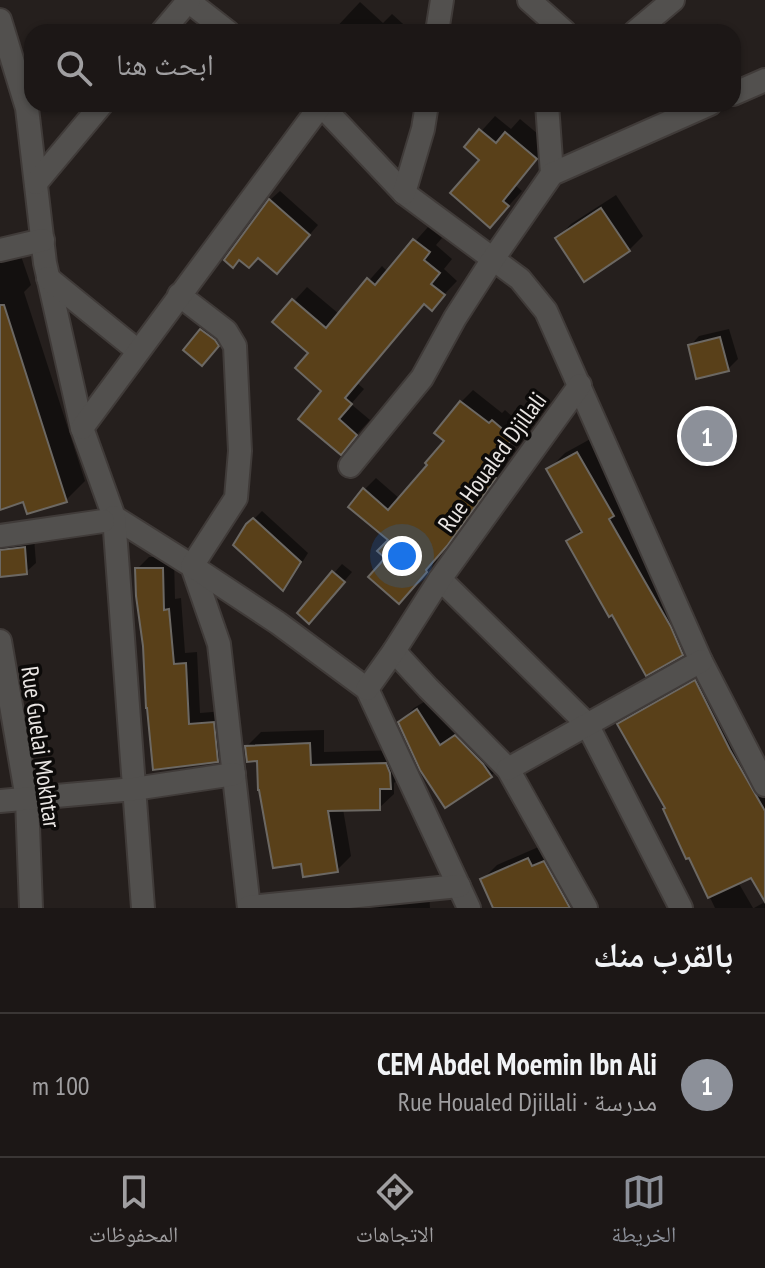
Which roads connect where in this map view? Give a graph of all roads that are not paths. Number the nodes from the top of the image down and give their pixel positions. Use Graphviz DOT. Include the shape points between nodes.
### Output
graph roads {
  1 [pos="188,0"];
  2 [pos="442,0"];
  3 [pos="529,0"];
  4 [pos="673,0"];
  5 [pos="640,18"];
  6 [pos="0,20"];
  7 [pos="168,24"];
  8 [pos="218,24"];
  9 [pos="438,24"];
  10 [pos="556,24"];
  11 [pos="765,80"];
  12 [pos="741,90"];
  13 [pos="24,98"];
  14 [pos="27,112"];
  15 [pos="95,112"];
  16 [pos="314,112"];
  17 [pos="328,112"];
  18 [pos="426,112"];
  19 [pos="548,112"];
  20 [pos="692,112"];
  21 [pos="552,174"];
  22 [pos="36,183"];
  23 [pos="404,193"];
  24 [pos="43,240"];
  25 [pos="0,250"];
  26 [pos="493,259"];
  27 [pos="48,278"];
  28 [pos="179,295"];
  29 [pos="138,351"];
  30 [pos="580,385"];
  31 [pos="82,428"];
  32 [pos="350,466"];
  33 [pos="108,519"];
  34 [pos="0,536"];
  35 [pos="192,566"];
  36 [pos="440,579"];
  37 [pos="0,641"];
  38 [pos="394,651"];
  39 [pos="701,661"];
  40 [pos="367,689"];
  41 [pos="587,724"];
  42 [pos="508,769"];
  43 [pos="234,774"];
  44 [pos="765,785"];
  45 [pos="134,789"];
  46 [pos="27,799"];
  47 [pos="0,801"];
  48 [pos="459,886"];
  49 [pos="31,908"];
  50 [pos="143,908"];
  51 [pos="249,908"];
  52 [pos="469,908"];
  53 [pos="586,908"];
  54 [pos="681,908"];
  1 -- 7 [label="street"];
  1 -- 8 [label="street"];
  2 -- 9 [label="street"];
  3 -- 10 [label="street"];
  4 -- 5 [label="street"];
  6 -- 13 [label="street"];
  11 -- 12 [label="street"];
  14 -- 22 [label="street"];
  15 -- 22 [label="street"];
  16 -- 28 [label="street"];
  17 -- 23 [label="street"];
  18 -- 23 [label="street"];
  19 -- 21 [label="street"];
  20 -- 21 [label="street"];
  21 -- 26 [label="street"];
  22 -- 24 [label="street"];
  23 -- 26 [label="street"];
  24 -- 25 [label="street"];
  24 -- 27 [label="street"];
  26 -- 30 [label="street" via="520,279 546,311"];
  26 -- 32 [label="street" via="422,378"];
  27 -- 29 [label="street"];
  27 -- 31 [label="street"];
  28 -- 29 [label="street"];
  28 -- 35 [label="street" via="226,331 235,346 240,451 236,498"];
  29 -- 31 [label="street"];
  30 -- 36 [label="street, Rue Houaled Djillali"];
  30 -- 39 [label="street"];
  31 -- 33 [label="street"];
  33 -- 34 [label="street"];
  33 -- 35 [label="street"];
  33 -- 45 [label="street"];
  35 -- 40 [label="street"];
  35 -- 43 [label="street" via="219,644"];
  36 -- 38 [label="street, Rue Houaled Djillali"];
  36 -- 41 [label="street"];
  37 -- 46 [label="street, Rue Guelai Mokhtar"];
  38 -- 40 [label="street, Rue Houaled Djillali"];
  38 -- 42 [label="street"];
  39 -- 41 [label="street"];
  39 -- 44 [label="street"];
  40 -- 48 [label="street"];
  41 -- 42 [label="street"];
  41 -- 54 [label="street"];
  42 -- 53 [label="street"];
  43 -- 45 [label="street"];
  43 -- 51 [label="street"];
  45 -- 46 [label="street"];
  45 -- 50 [label="street"];
  46 -- 47 [label="street"];
  46 -- 49 [label="street, Rue Guelai Mokhtar"];
  48 -- 51 [label="street"];
  48 -- 52 [label="street"];
}
